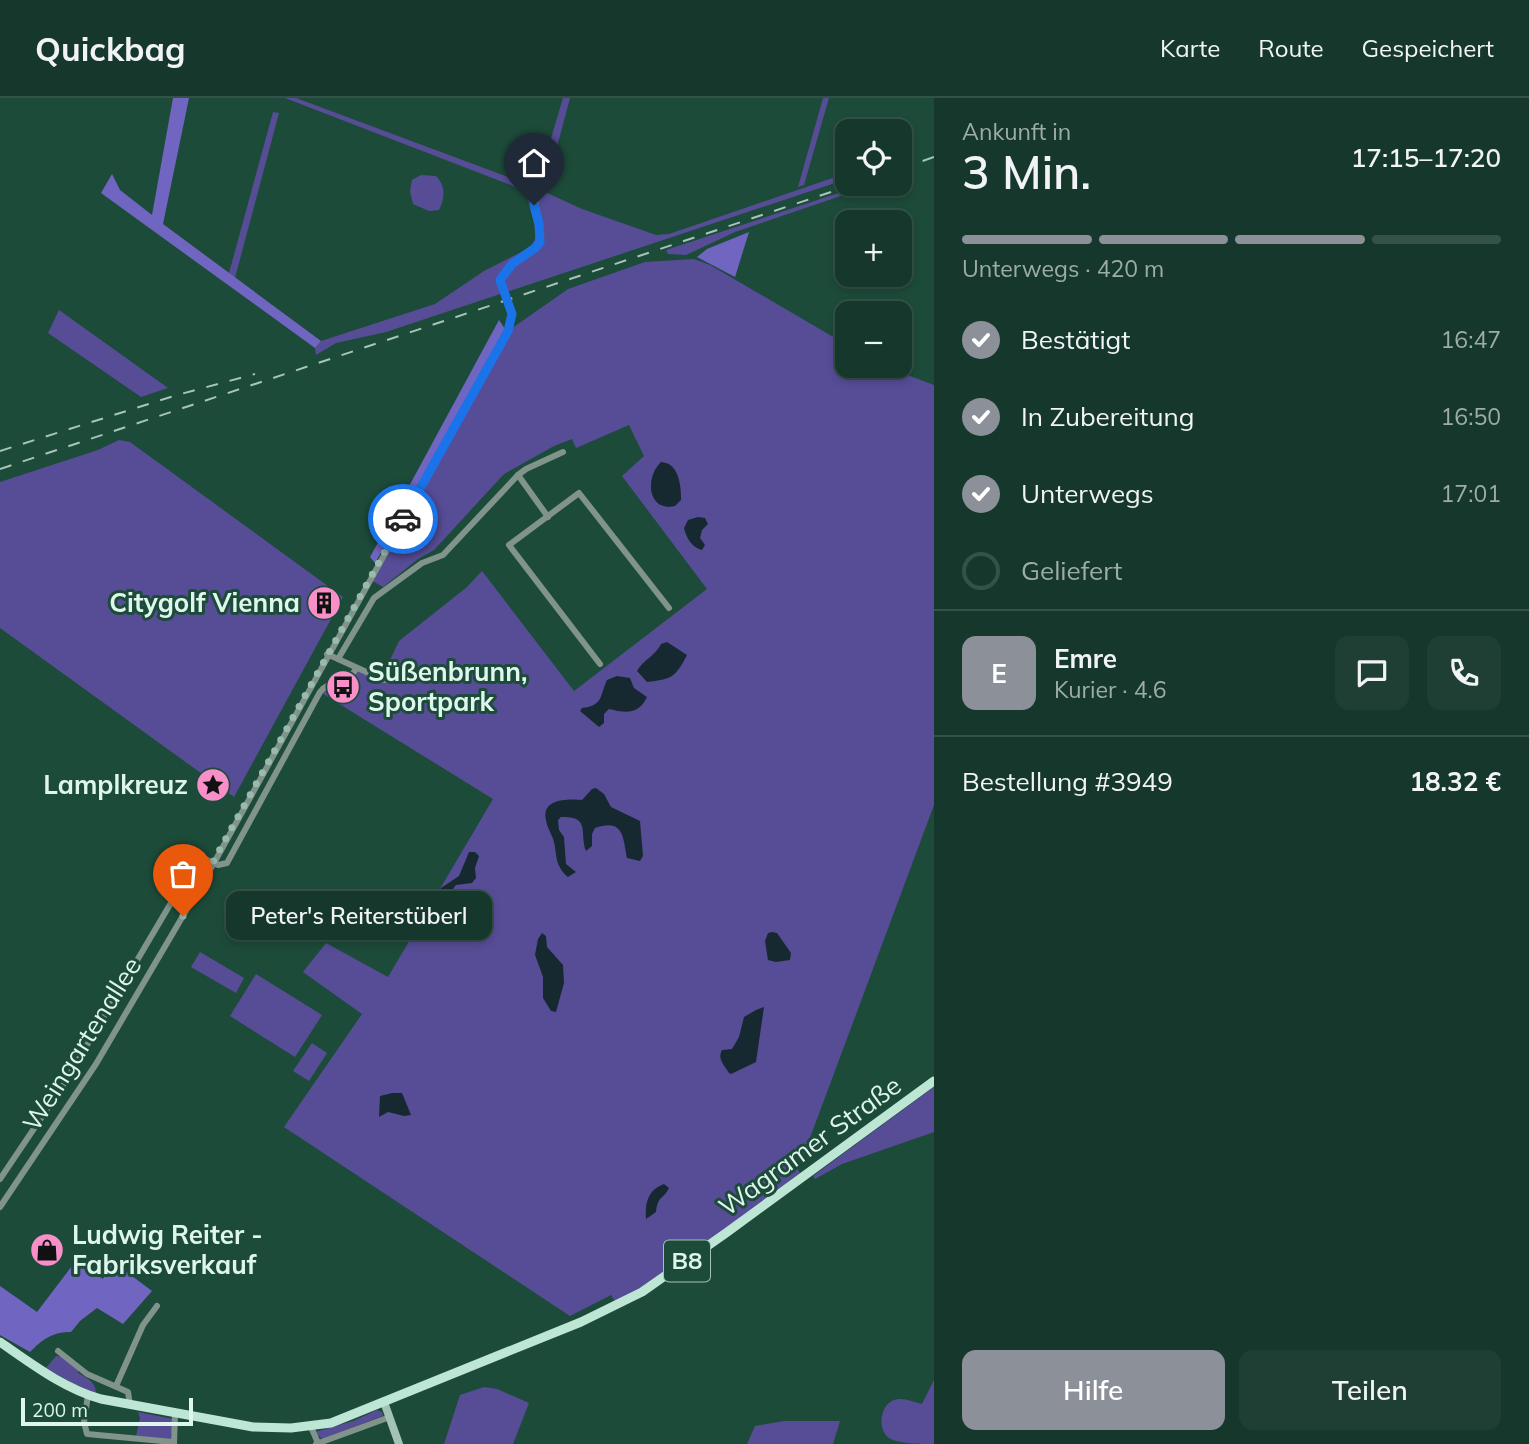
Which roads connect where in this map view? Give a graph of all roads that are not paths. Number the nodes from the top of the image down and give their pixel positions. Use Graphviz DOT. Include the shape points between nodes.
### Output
graph roads {
  1 [pos="534,191"];
  2 [pos="563,452"];
  3 [pos="518,475"];
  4 [pos="548,517"];
  5 [pos="669,608"];
  6 [pos="327,654"];
  7 [pos="338,659"];
  8 [pos="600,664"];
  9 [pos="356,669"];
  10 [pos="384,680"];
  11 [pos="241,812"];
  12 [pos="251,819"];
  13 [pos="214,863"];
  14 [pos="152,937"];
  15 [pos="166,944"];
  16 [pos="934,1081"];
  17 [pos="0,1179"];
  18 [pos="0,1207"];
  19 [pos="157,1307"];
  20 [pos="0,1342"];
  21 [pos="58,1351"];
  22 [pos="116,1386"];
  23 [pos="88,1395"];
  24 [pos="384,1402"];
  25 [pos="130,1405"];
  26 [pos="175,1413"];
  27 [pos="390,1417"];
  28 [pos="311,1427"];
  29 [pos="174,1443"];
  30 [pos="317,1443"];
  31 [pos="399,1444"];
  1 -- 6 [label="street, Weingartenallee" via="540,242 500,280 512,314 508,331"];
  2 -- 3 [label="street"];
  3 -- 4 [label="street"];
  3 -- 7 [label="street" via="443,555 422,563 374,598"];
  4 -- 5 [label="street" via="579,492"];
  4 -- 8 [label="street" via="509,545"];
  6 -- 7 [label="street"];
  6 -- 11 [label="street, Weingartenallee"];
  7 -- 9 [label="street"];
  9 -- 10 [label="street"];
  9 -- 12 [label="street, Weingartenallee" via="345,681 320,692"];
  11 -- 12 [label="street"];
  11 -- 13 [label="street, Weingartenallee"];
  12 -- 13 [label="street, Weingartenallee" via="227,863"];
  13 -- 14 [label="street, Weingartenallee" via="202,858 194,864"];
  13 -- 15 [label="street, Weingartenallee"];
  14 -- 15 [label="street"];
  14 -- 17 [label="street, Weingartenallee" via="64,1084"];
  15 -- 18 [label="street, Weingartenallee" via="96,1064"];
  16 -- 24 [label="main road, Wagramer Straße / B8" via="642,1292"];
  19 -- 22 [label="street" via="143,1325"];
  20 -- 23 [label="main road, B8" via="49,1376"];
  21 -- 22 [label="street" via="87,1374"];
  22 -- 25 [label="street" via="128,1392"];
  23 -- 25 [label="main road, B8"];
  23 -- 29 [label="street" via="87,1434"];
  24 -- 27 [label="street"];
  24 -- 28 [label="main road, B8"];
  25 -- 26 [label="main road, B8"];
  26 -- 28 [label="main road, B8" via="253,1427"];
  26 -- 29 [label="street"];
  27 -- 30 [label="street"];
  27 -- 31 [label="street"];
  28 -- 30 [label="street"];
}
